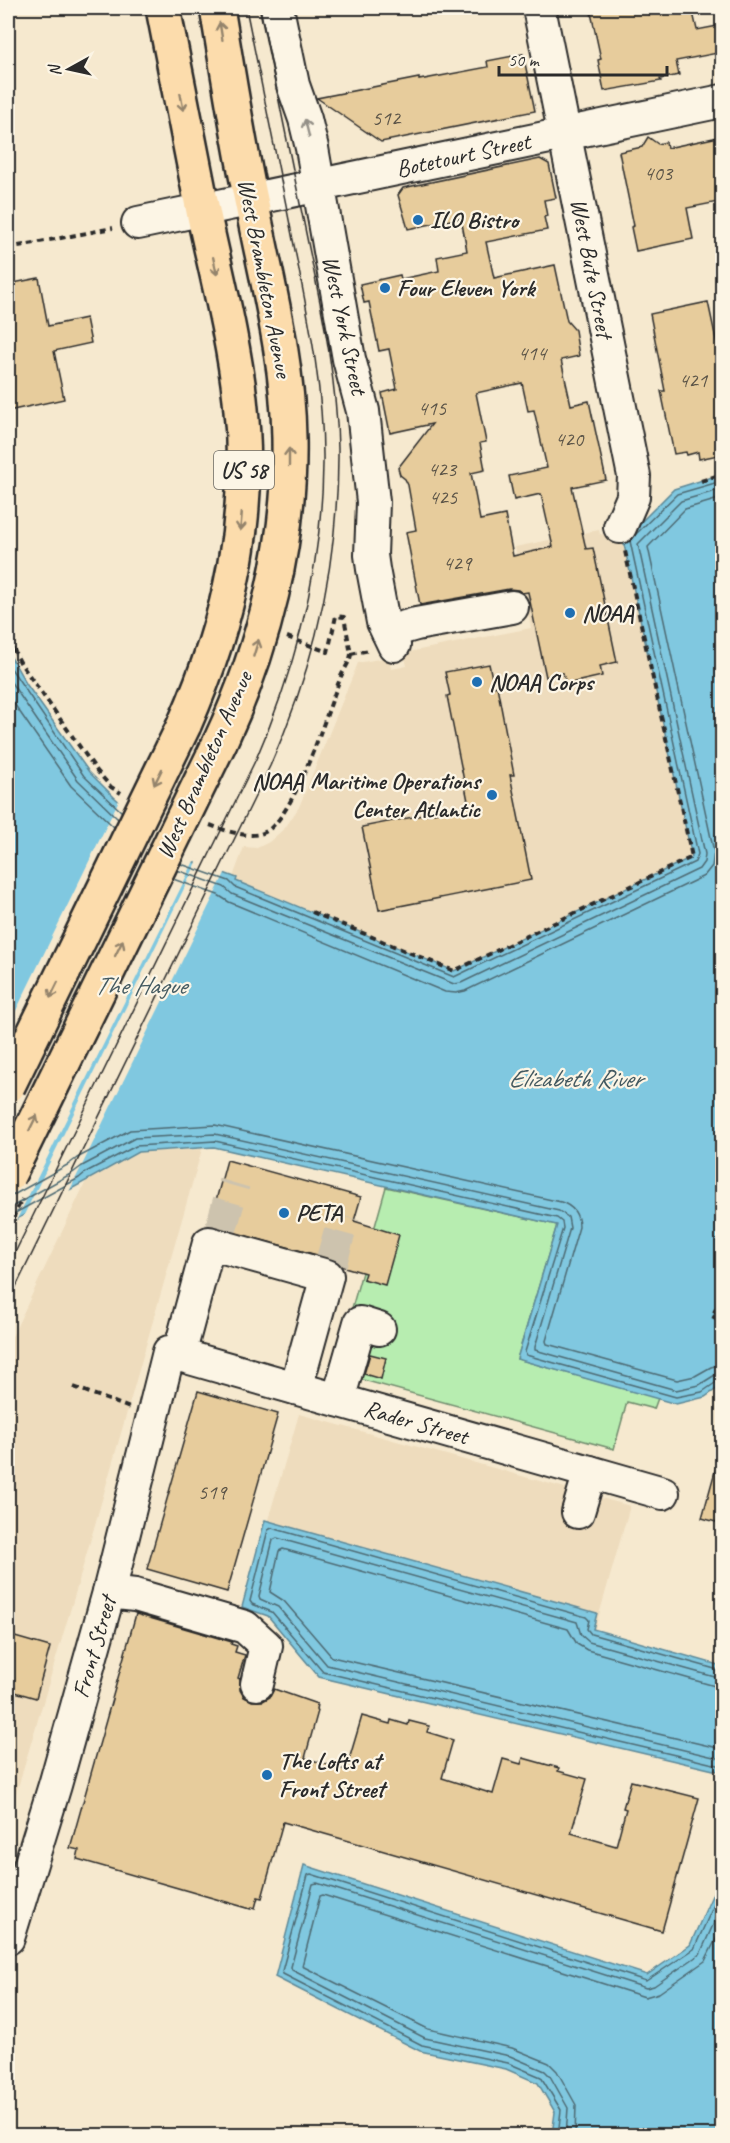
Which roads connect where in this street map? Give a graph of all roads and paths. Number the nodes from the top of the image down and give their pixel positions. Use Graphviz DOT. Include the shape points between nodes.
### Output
graph roads {
  1 [pos="163,8"];
  2 [pos="217,8"];
  3 [pos="277,8"];
  4 [pos="539,8"];
  5 [pos="723,101"];
  6 [pos="565,134"];
  7 [pos="318,185"];
  8 [pos="250,200"];
  9 [pos="203,209"];
  10 [pos="138,223"];
  11 [pos="8,248"];
  12 [pos="723,474"];
  13 [pos="701,481"];
  14 [pos="623,538"];
  15 [pos="512,607"];
  16 [pos="391,638"];
  17 [pos="282,643"];
  18 [pos="312,912"];
  19 [pos="8,1086"];
  20 [pos="8,1176"];
  21 [pos="723,1298"];
  22 [pos="723,1322"];
  23 [pos="379,1329"];
  24 [pos="174,1353"];
  25 [pos="74,1387"];
  26 [pos="296,1388"];
  27 [pos="338,1400"];
  28 [pos="153,1415"];
  29 [pos="590,1472"];
  30 [pos="663,1493"];
  31 [pos="578,1512"];
  32 [pos="109,1592"];
  33 [pos="257,1684"];
  34 [pos="8,1938"];
  1 -- 9 [label="main road, West Brambleton Avenue / US 58, one-way"];
  8 -- 2 [label="main road, West Brambleton Avenue / US 58, one-way"];
  7 -- 3 [label="street, West York Street, one-way" via="308,128 293,85"];
  4 -- 6 [label="street, West Bute Street"];
  5 -- 6 [label="street, Botetourt Street"];
  6 -- 7 [label="street, Botetourt Street"];
  6 -- 14 [label="street, West Bute Street" via="634,476"];
  7 -- 8 [label="street, Botetourt Street"];
  7 -- 16 [label="street, West York Street" via="349,359 363,411 372,502 370,555 383,622"];
  8 -- 9 [label="street, Botetourt Street"];
  20 -- 8 [label="main road, West Brambleton Avenue / US 58, one-way, bridge" via="233,713 273,588 289,465 288,412 283,360"];
  9 -- 10 [label="street, Botetourt Street"];
  9 -- 19 [label="main road, West Brambleton Avenue / US 58, one-way, bridge" via="237,379 242,424 244,478 237,559 226,612 184,725"];
  10 -- 11 [label="path"];
  12 -- 13 [label="path"];
  14 -- 18 [label="path" via="692,857 454,971"];
  15 -- 16 [label="street" via="417,624"];
  16 -- 17 [label="path" via="351,654 344,617 336,616 328,652 284,636"];
  21 -- 22 [label="path" via="712,1316"];
  23 -- 27 [label="street" via="360,1323"];
  24 -- 26 [label="street, Rader Street"];
  24 -- 26 [label="street, Front Street" via="209,1243 219,1239 329,1269"];
  24 -- 28 [label="street, Front Street"];
  25 -- 28 [label="path"];
  26 -- 27 [label="street, Rader Street"];
  27 -- 29 [label="street, Rader Street"];
  28 -- 32 [label="street, Front Street"];
  29 -- 30 [label="street, Rader Street"];
  29 -- 31 [label="street"];
  32 -- 33 [label="street" via="135,1595 245,1627 266,1646"];
  32 -- 34 [label="street, Front Street"];
}
